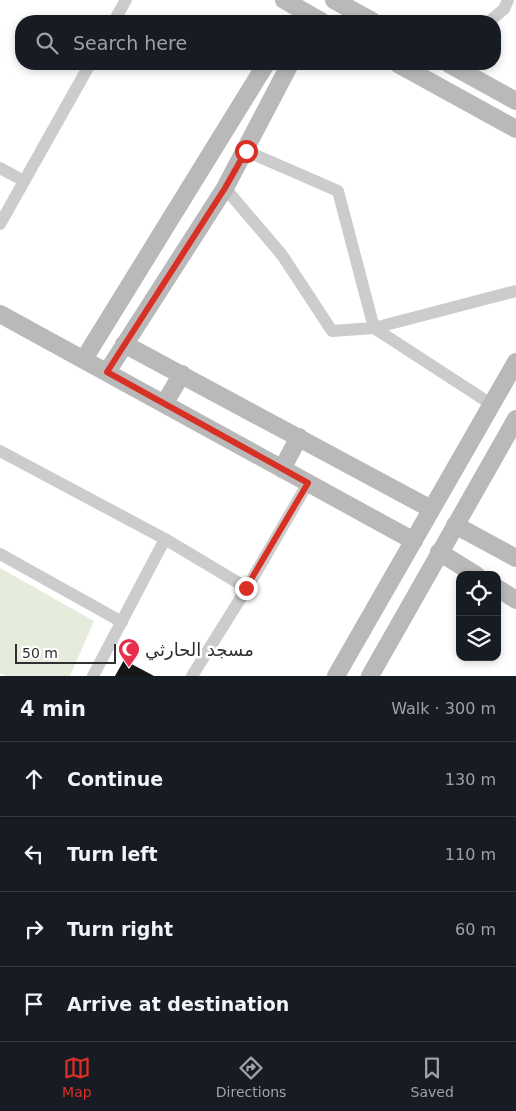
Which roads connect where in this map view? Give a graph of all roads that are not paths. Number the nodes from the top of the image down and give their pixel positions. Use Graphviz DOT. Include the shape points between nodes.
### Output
graph roads {
  1 [pos="126,0"];
  2 [pos="284,0"];
  3 [pos="334,0"];
  4 [pos="509,6"];
  5 [pos="117,15"];
  6 [pos="303,15"];
  7 [pos="361,15"];
  8 [pos="498,15"];
  9 [pos="87,70"];
  10 [pos="262,70"];
  11 [pos="287,70"];
  12 [pos="409,70"];
  13 [pos="460,70"];
  14 [pos="516,101"];
  15 [pos="516,128"];
  16 [pos="246,151"];
  17 [pos="0,168"];
  18 [pos="24,181"];
  19 [pos="225,188"];
  20 [pos="0,224"];
  21 [pos="516,290"];
  22 [pos="0,314"];
  23 [pos="374,328"];
  24 [pos="124,344"];
  25 [pos="84,359"];
  26 [pos="516,362"];
  27 [pos="107,372"];
  28 [pos="182,374"];
  29 [pos="164,404"];
  30 [pos="491,404"];
  31 [pos="514,429"];
  32 [pos="299,437"];
  33 [pos="0,451"];
  34 [pos="282,469"];
  35 [pos="308,483"];
  36 [pos="431,508"];
  37 [pos="455,525"];
  38 [pos="165,538"];
  39 [pos="414,541"];
  40 [pos="439,552"];
  41 [pos="0,554"];
  42 [pos="516,558"];
  43 [pos="470,571"];
  44 [pos="246,588"];
  45 [pos="501,591"];
  46 [pos="516,600"];
  47 [pos="122,622"];
  48 [pos="93,676"];
  49 [pos="192,676"];
  50 [pos="336,676"];
  51 [pos="370,676"];
  1 -- 5 [label="street"];
  2 -- 6 [label="street"];
  3 -- 7 [label="street"];
  4 -- 8 [label="street"];
  9 -- 18 [label="street"];
  10 -- 25 [label="street"];
  11 -- 16 [label="street"];
  12 -- 15 [label="street"];
  13 -- 14 [label="street"];
  16 -- 19 [label="street"];
  16 -- 23 [label="street" via="338,191"];
  17 -- 18 [label="street"];
  18 -- 20 [label="street"];
  19 -- 23 [label="street" via="282,255 332,331"];
  19 -- 24 [label="street"];
  21 -- 23 [label="street"];
  22 -- 25 [label="street"];
  23 -- 30 [label="street"];
  24 -- 27 [label="street"];
  24 -- 28 [label="street"];
  25 -- 27 [label="street"];
  26 -- 30 [label="street"];
  27 -- 29 [label="street"];
  28 -- 29 [label="street"];
  28 -- 32 [label="street"];
  29 -- 34 [label="street"];
  30 -- 36 [label="street"];
  31 -- 37 [label="street"];
  32 -- 34 [label="street"];
  32 -- 36 [label="street"];
  33 -- 38 [label="street"];
  34 -- 35 [label="street"];
  35 -- 39 [label="street"];
  35 -- 44 [label="street"];
  36 -- 39 [label="street"];
  37 -- 40 [label="street"];
  37 -- 42 [label="street"];
  38 -- 44 [label="street"];
  38 -- 47 [label="street"];
  39 -- 50 [label="street"];
  40 -- 43 [label="street"];
  40 -- 51 [label="street"];
  41 -- 47 [label="street"];
  44 -- 49 [label="street"];
  45 -- 46 [label="street"];
  47 -- 48 [label="street"];
}
